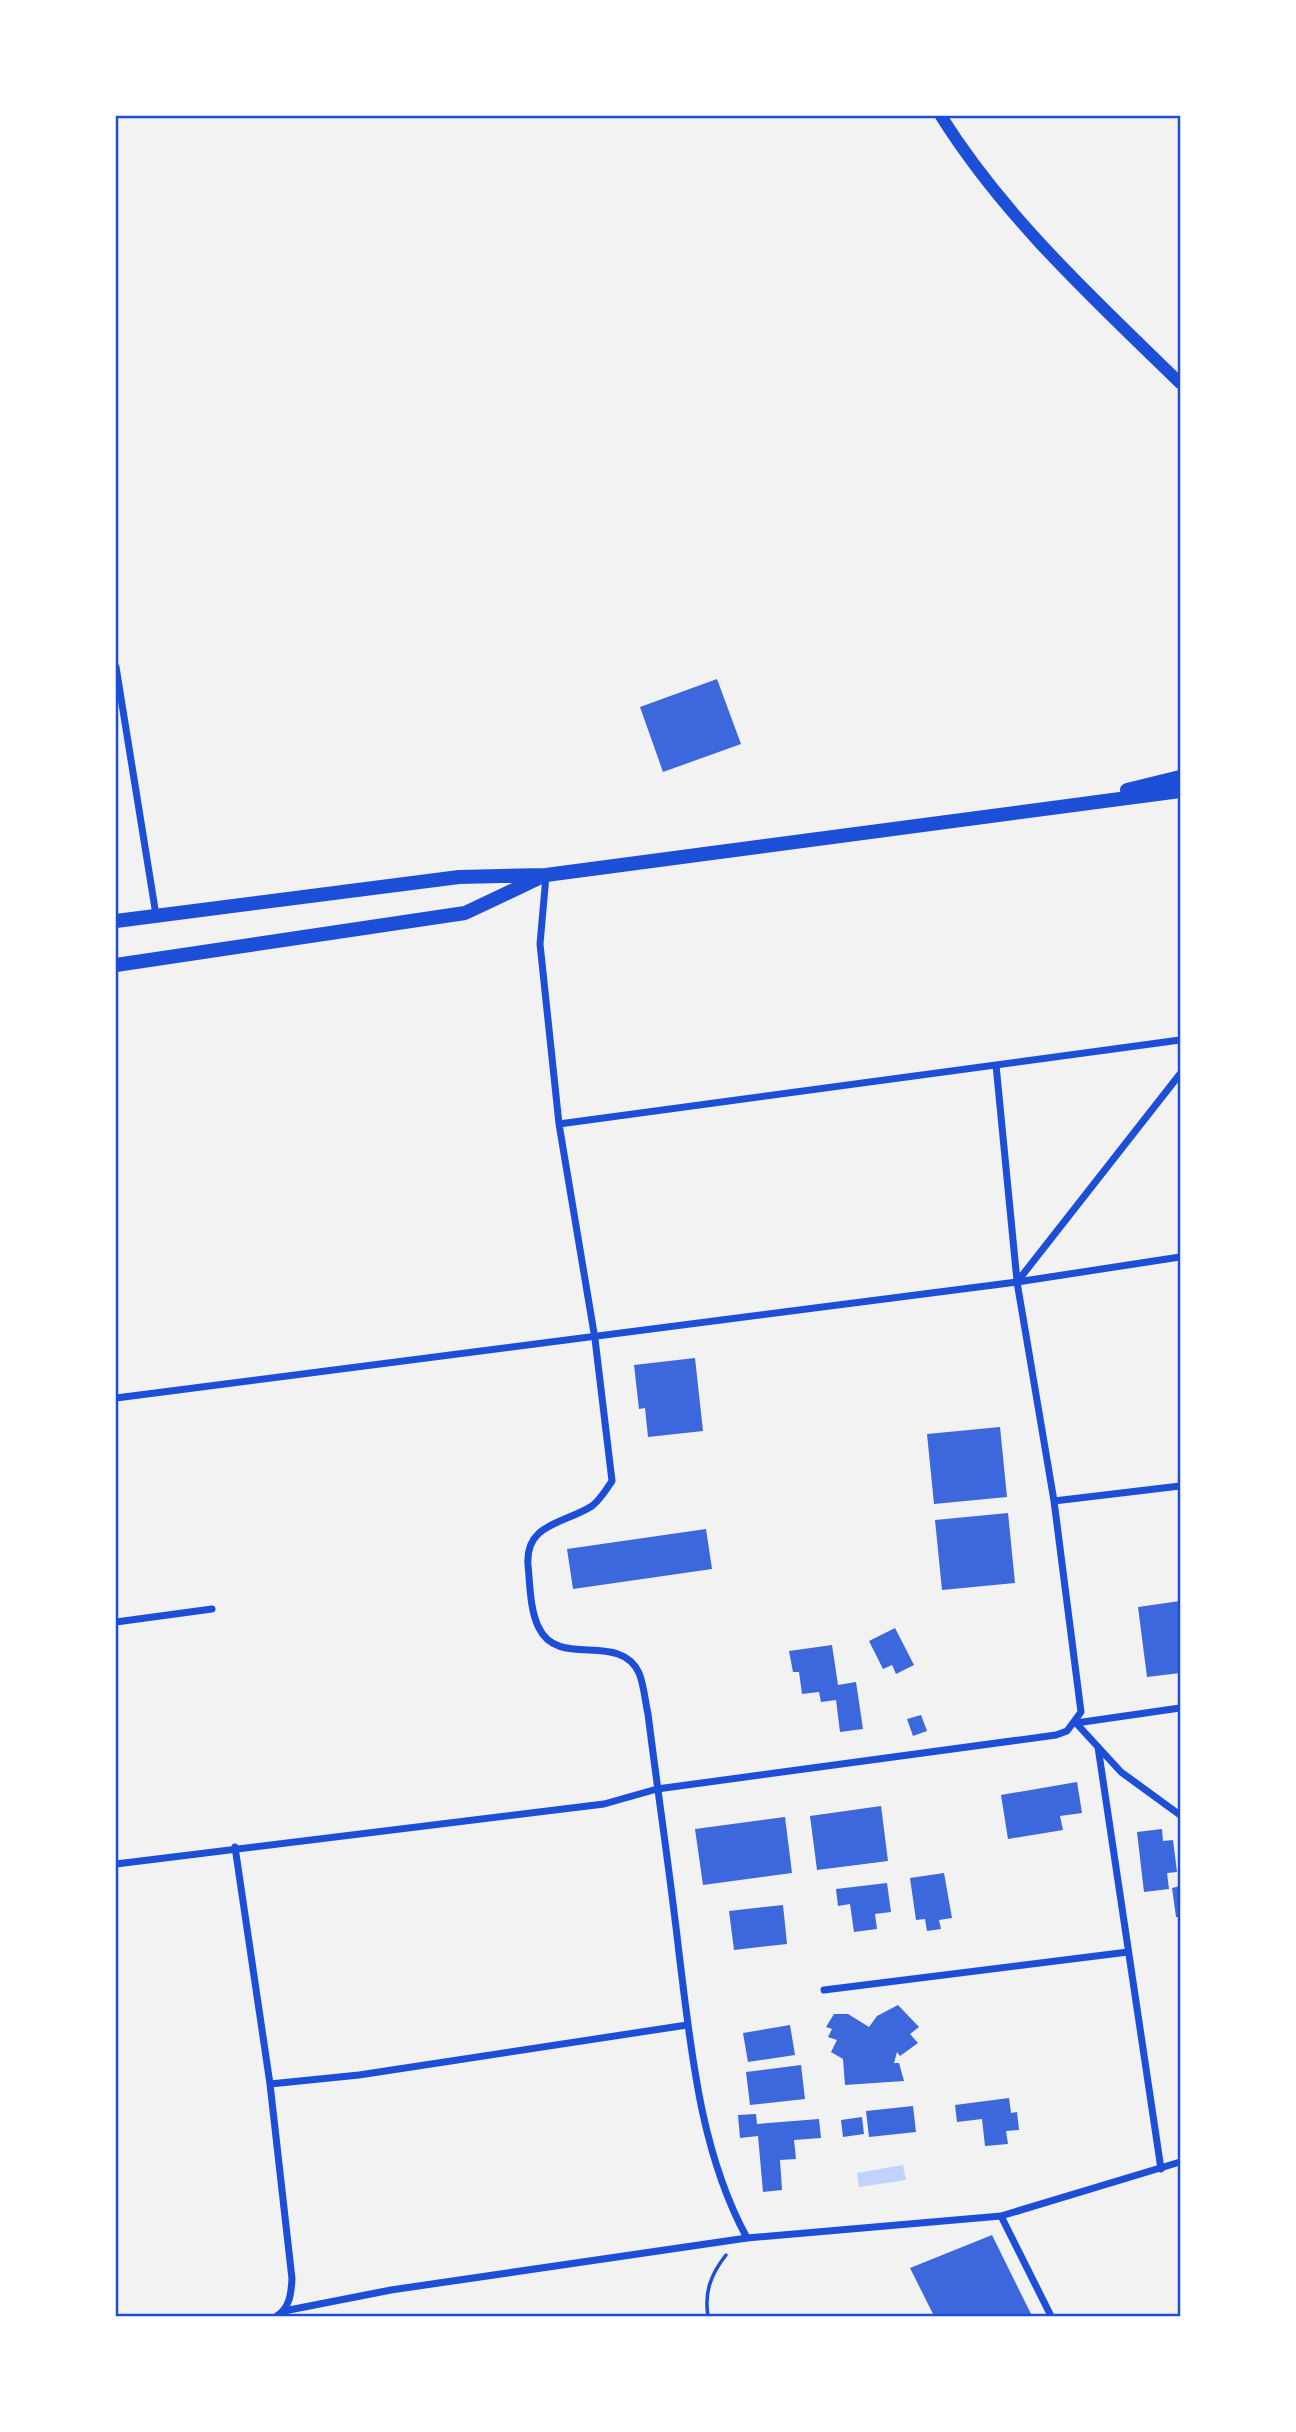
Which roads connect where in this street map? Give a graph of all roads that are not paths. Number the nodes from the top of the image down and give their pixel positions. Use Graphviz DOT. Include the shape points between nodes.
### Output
graph roads {
  1 [pos="941,116"];
  2 [pos="1181,383"];
  3 [pos="116,667"];
  4 [pos="1181,777"];
  5 [pos="1181,791"];
  6 [pos="1054,807"];
  7 [pos="546,875"];
  8 [pos="156,915"];
  9 [pos="116,921"];
  10 [pos="116,965"];
  11 [pos="1181,1040"];
  12 [pos="996,1065"];
  13 [pos="1181,1074"];
  14 [pos="559,1124"];
  15 [pos="1181,1257"];
  16 [pos="1017,1282"];
  17 [pos="595,1339"];
  18 [pos="116,1398"];
  19 [pos="1181,1486"];
  20 [pos="1054,1501"];
  21 [pos="212,1609"];
  22 [pos="116,1622"];
  23 [pos="1181,1708"];
  24 [pos="1076,1723"];
  25 [pos="1098,1746"];
  26 [pos="657,1789"];
  27 [pos="1181,1815"];
  28 [pos="235,1847"];
  29 [pos="116,1864"];
  30 [pos="1128,1952"];
  31 [pos="824,1990"];
  32 [pos="687,2025"];
  33 [pos="270,2084"];
  34 [pos="1181,2162"];
  35 [pos="1161,2169"];
  36 [pos="1001,2216"];
  37 [pos="747,2238"];
  38 [pos="284,2311"];
  39 [pos="277,2316"];
  40 [pos="1051,2316"];
  1 -- 2 [label="street" via="1000,200"];
  3 -- 8 [label="street"];
  4 -- 6 [label="main road"];
  5 -- 6 [label="main road"];
  6 -- 7 [label="main road"];
  7 -- 8 [label="main road" via="459,877"];
  7 -- 10 [label="main road" via="465,913"];
  7 -- 14 [label="street" via="540,944"];
  8 -- 9 [label="main road"];
  11 -- 12 [label="street"];
  12 -- 14 [label="street"];
  12 -- 16 [label="street"];
  13 -- 16 [label="street"];
  14 -- 17 [label="street"];
  15 -- 16 [label="street"];
  16 -- 17 [label="street"];
  16 -- 20 [label="street"];
  17 -- 18 [label="street"];
  17 -- 26 [label="street" via="612,1481 592,1505 537,1532 530,1544 535,1619 547,1641 559,1648 611,1652 634,1664 648,1714"];
  19 -- 20 [label="street"];
  20 -- 24 [label="street" via="1082,1712"];
  21 -- 22 [label="street"];
  23 -- 24 [label="street"];
  24 -- 25 [label="street"];
  24 -- 26 [label="street" via="1056,1735"];
  25 -- 27 [label="street" via="1121,1772"];
  25 -- 30 [label="street"];
  26 -- 28 [label="street" via="604,1804"];
  26 -- 32 [label="street"];
  28 -- 29 [label="street"];
  28 -- 33 [label="street"];
  30 -- 31 [label="street"];
  30 -- 35 [label="street"];
  32 -- 33 [label="street" via="359,2075"];
  32 -- 37 [label="street" via="722,2186"];
  33 -- 38 [label="street" via="292,2279"];
  34 -- 35 [label="street"];
  35 -- 36 [label="street"];
  36 -- 37 [label="street"];
  36 -- 40 [label="street"];
  37 -- 38 [label="street" via="391,2290"];
  38 -- 39 [label="street"];
}
